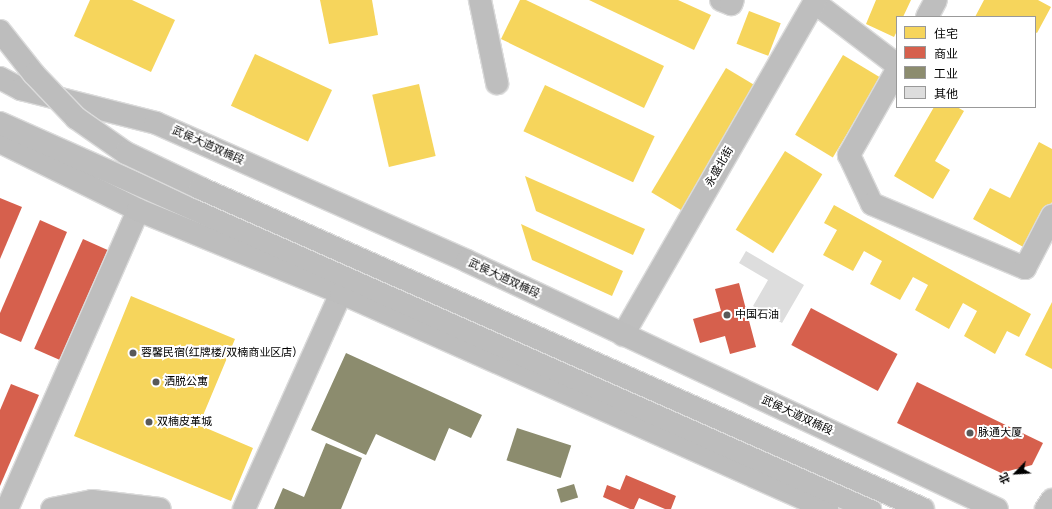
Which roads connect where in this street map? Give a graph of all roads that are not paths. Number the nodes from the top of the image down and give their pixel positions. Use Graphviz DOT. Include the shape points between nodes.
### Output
graph roads {
  1 [pos="480,0"];
  2 [pos="721,0"];
  3 [pos="733,0"];
  4 [pos="936,0"];
  5 [pos="815,1"];
  6 [pos="928,16"];
  7 [pos="0,31"];
  8 [pos="896,64"];
  9 [pos="896,72"];
  10 [pos="0,78"];
  11 [pos="497,83"];
  12 [pos="0,123"];
  13 [pos="0,142"];
  14 [pos="138,210"];
  15 [pos="1052,216"];
  16 [pos="341,293"];
  17 [pos="623,335"];
  18 [pos="1052,500"];
  19 [pos="7,509"];
  20 [pos="52,509"];
  21 [pos="160,509"];
  22 [pos="244,509"];
  23 [pos="827,509"];
  24 [pos="870,509"];
  25 [pos="923,509"];
  26 [pos="996,509"];
  27 [pos="1046,509"];
  1 -- 11 [label="street"];
  2 -- 3 [label="street" via="731,4"];
  4 -- 6 [label="street"];
  5 -- 8 [label="street"];
  5 -- 17 [label="street, 永盛北街"];
  7 -- 25 [label="main road, bridge" via="34,74 76,118 126,153"];
  9 -- 15 [label="street" via="849,155 872,204 1025,268"];
  10 -- 17 [label="main road, 武侯大道双楠段" via="21,89 156,123 467,261"];
  12 -- 24 [label="main road"];
  13 -- 14 [label="main road"];
  14 -- 16 [label="main road"];
  14 -- 19 [label="street"];
  16 -- 22 [label="street"];
  16 -- 23 [label="main road"];
  17 -- 26 [label="main road, 武侯大道双楠段"];
  18 -- 27 [label="street"];
  20 -- 21 [label="street" via="92,501"];
}
